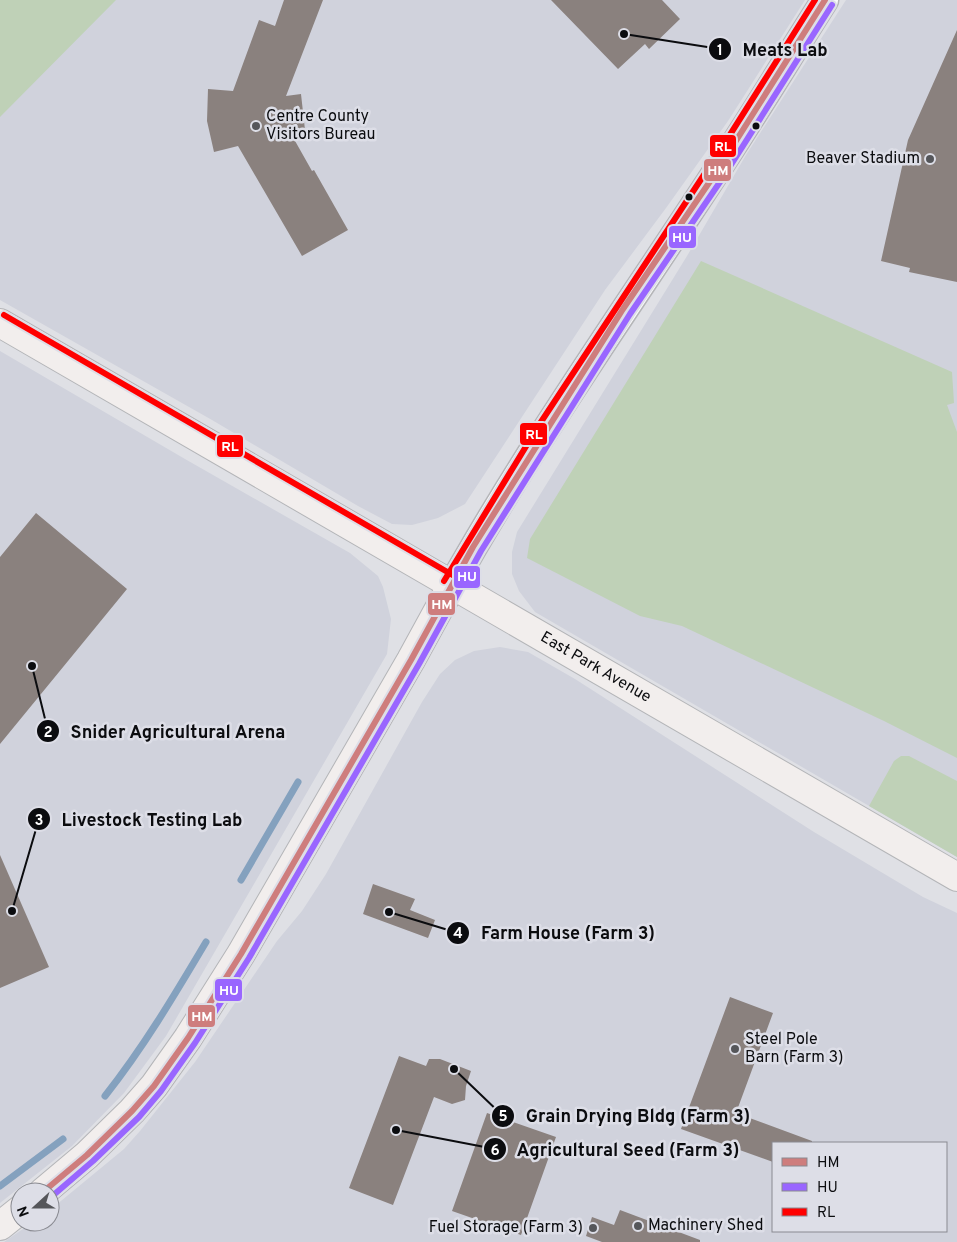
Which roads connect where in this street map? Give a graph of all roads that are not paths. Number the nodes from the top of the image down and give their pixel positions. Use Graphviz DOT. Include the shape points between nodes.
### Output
graph roads {
  1 [pos="825,0"];
  2 [pos="0,323"];
  3 [pos="452,585"];
  4 [pos="957,878"];
  5 [pos="55,1182"];
  6 [pos="10,1218"];
  7 [pos="0,1226"];
  1 -- 3 [label="street" via="531,453"];
  2 -- 3 [label="main road, East Park Avenue"];
  3 -- 4 [label="main road, East Park Avenue"];
  3 -- 5 [label="main road" via="241,954 188,1038 132,1111"];
  6 -- 7 [label="main road"];
}
